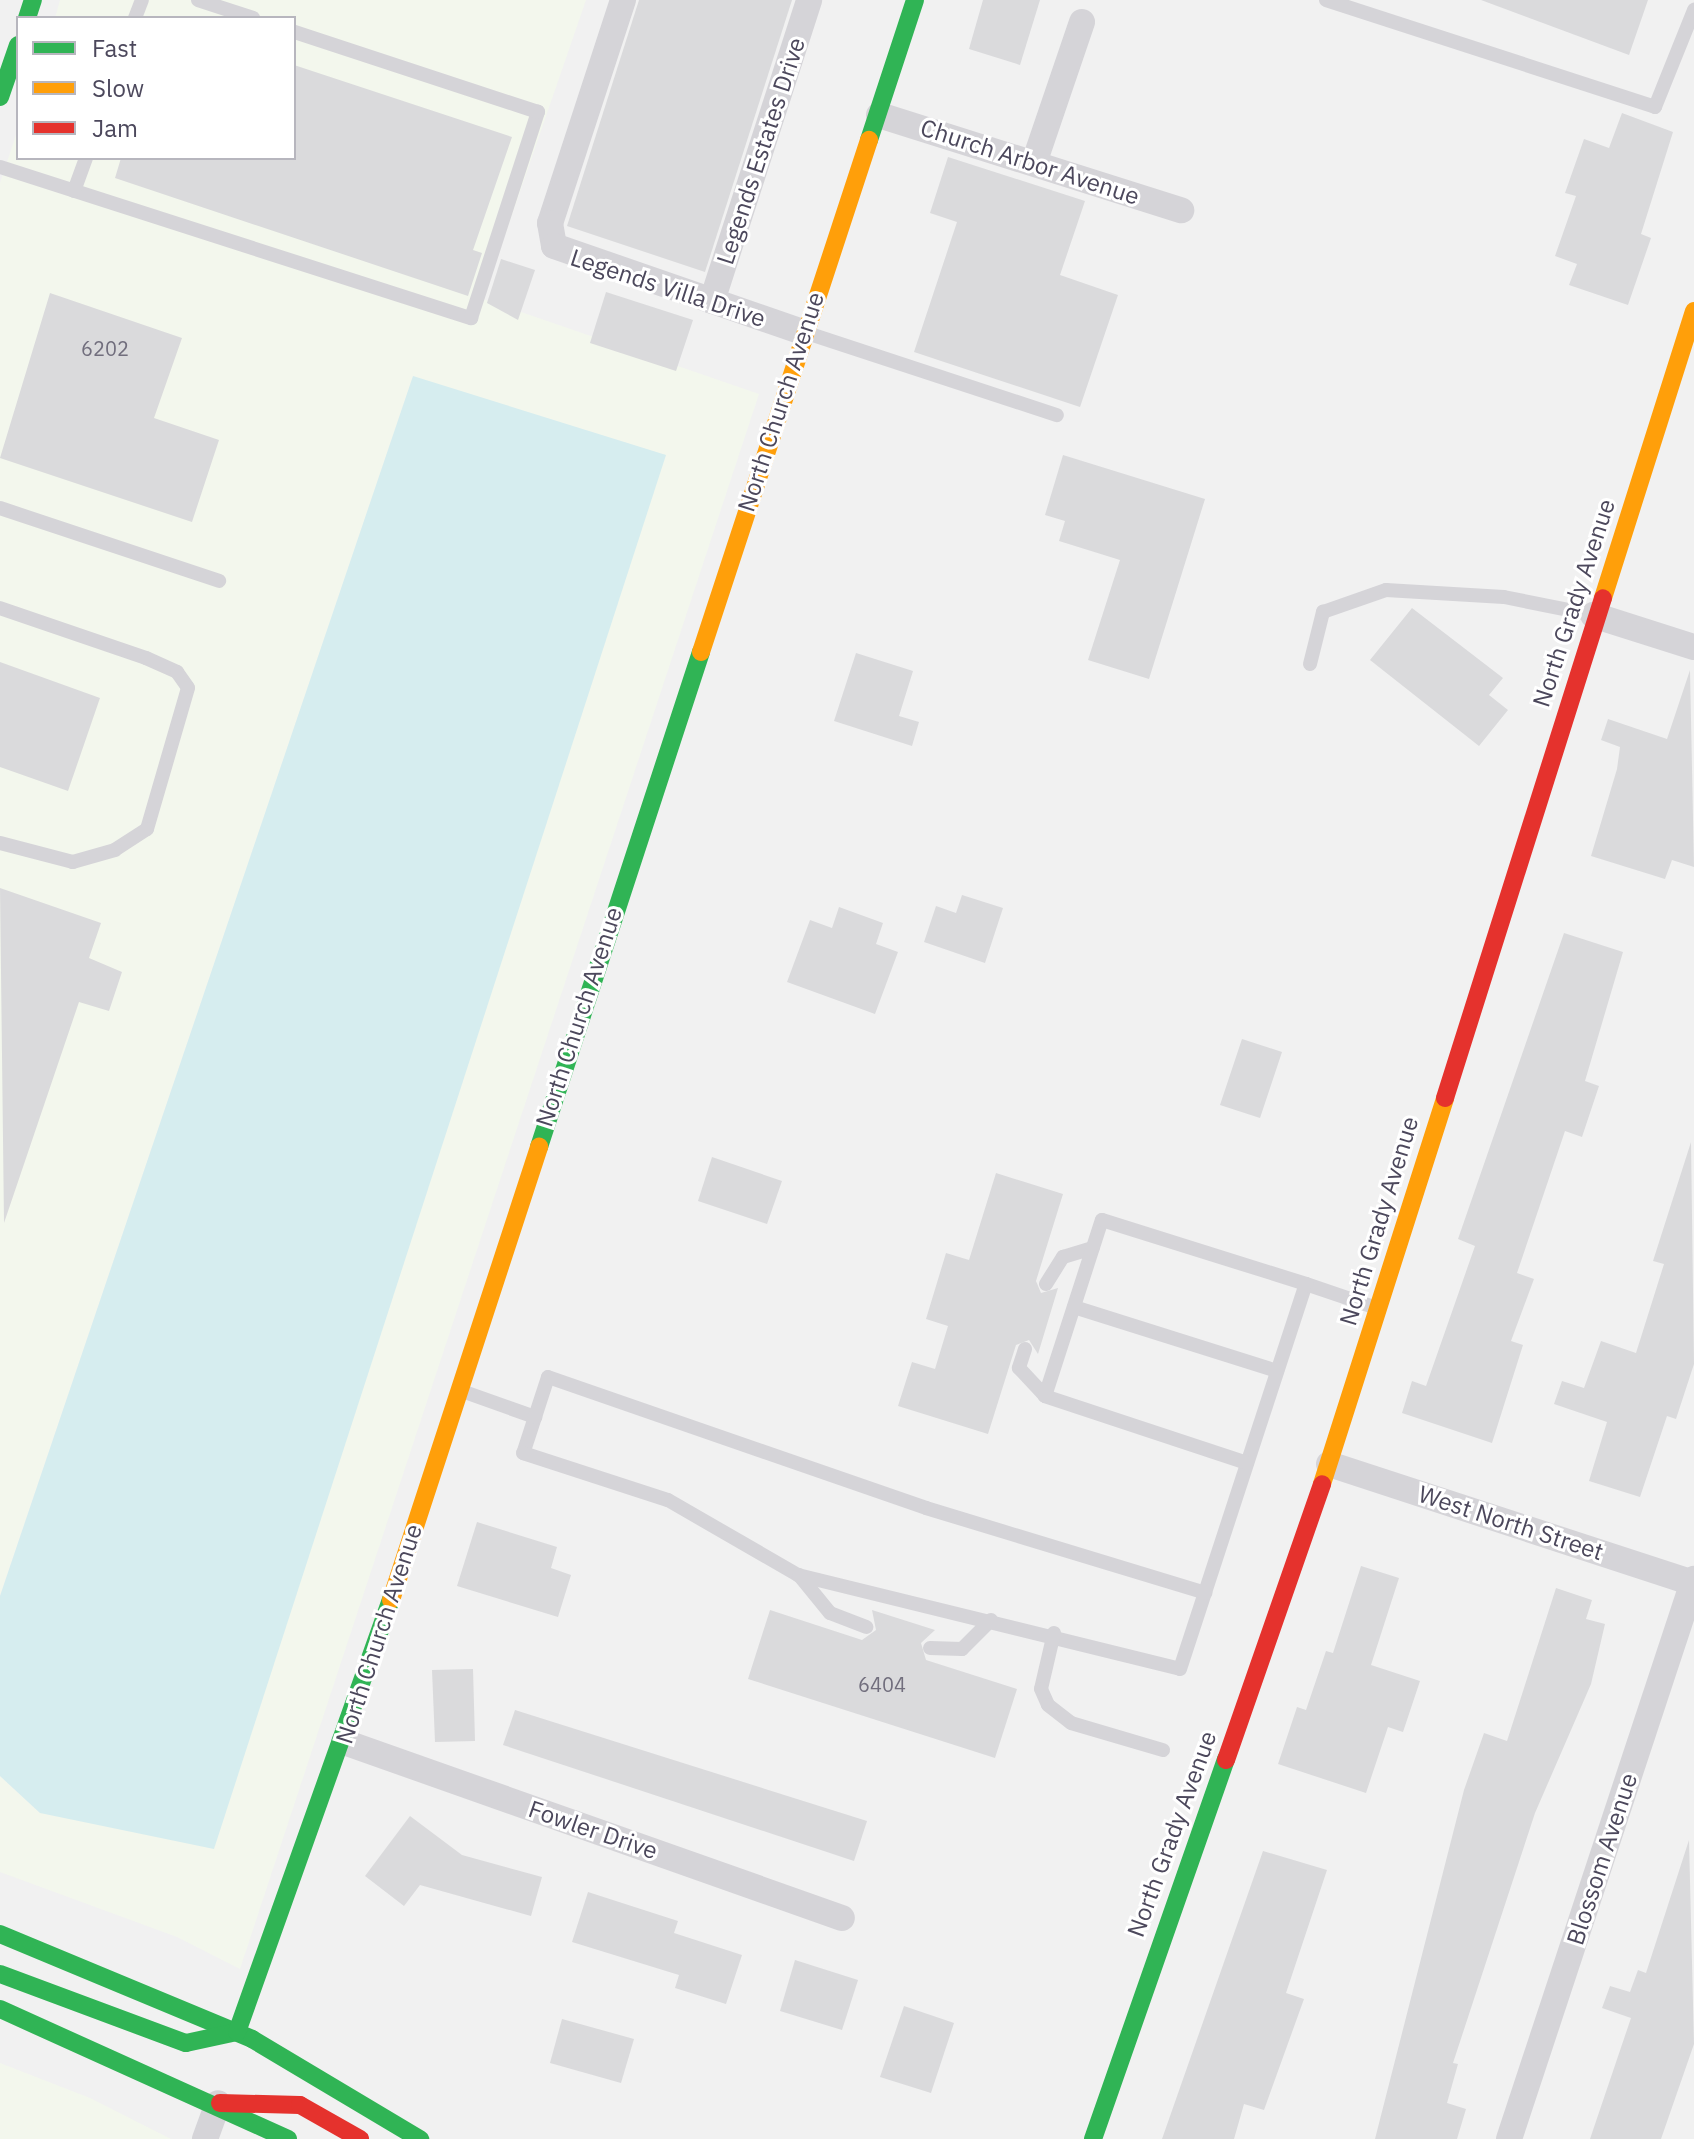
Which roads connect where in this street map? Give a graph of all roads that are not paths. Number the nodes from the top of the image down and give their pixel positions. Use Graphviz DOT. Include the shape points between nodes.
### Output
graph roads {
  1 [pos="198,0"];
  2 [pos="623,0"];
  3 [pos="809,0"];
  4 [pos="915,0"];
  5 [pos="1326,0"];
  6 [pos="1358,5"];
  7 [pos="1694,10"];
  8 [pos="247,16"];
  9 [pos="1082,22"];
  10 [pos="296,33"];
  11 [pos="16,51"];
  12 [pos="0,97"];
  13 [pos="879,115"];
  14 [pos="85,160"];
  15 [pos="1034,163"];
  16 [pos="0,167"];
  17 [pos="74,191"];
  18 [pos="1181,210"];
  19 [pos="712,301"];
  20 [pos="1694,311"];
  21 [pos="803,332"];
  22 [pos="1057,415"];
  23 [pos="0,508"];
  24 [pos="219,581"];
  25 [pos="0,608"];
  26 [pos="1593,615"];
  27 [pos="1694,647"];
  28 [pos="1310,664"];
  29 [pos="0,843"];
  30 [pos="1093,1248"];
  31 [pos="1046,1284"];
  32 [pos="1306,1284"];
  33 [pos="1074,1307"];
  34 [pos="1377,1308"];
  35 [pos="1025,1349"];
  36 [pos="1277,1371"];
  37 [pos="458,1390"];
  38 [pos="1045,1396"];
  39 [pos="535,1417"];
  40 [pos="1247,1463"];
  41 [pos="1329,1464"];
  42 [pos="798,1575"];
  43 [pos="1694,1581"];
  44 [pos="1205,1593"];
  45 [pos="991,1620"];
  46 [pos="866,1627"];
  47 [pos="1054,1633"];
  48 [pos="930,1648"];
  49 [pos="344,1742"];
  50 [pos="1163,1750"];
  51 [pos="842,1918"];
  52 [pos="0,1934"];
  53 [pos="0,1974"];
  54 [pos="0,2009"];
  55 [pos="237,2032"];
  56 [pos="218,2103"];
  57 [pos="205,2139"];
  58 [pos="288,2139"];
  59 [pos="360,2139"];
  60 [pos="420,2139"];
  61 [pos="1093,2139"];
  62 [pos="1509,2139"];
  1 -- 8 [label="lane"];
  2 -- 19 [label="street, Legends Villa Drive" via="550,223 554,246"];
  3 -- 19 [label="street, Legends Estates Drive"];
  4 -- 13 [label="street, North Church Avenue"];
  5 -- 6 [label="lane"];
  6 -- 7 [label="lane" via="1655,107"];
  9 -- 15 [label="street"];
  10 -- 17 [label="lane" via="538,112 471,318"];
  11 -- 12 [label="street"];
  13 -- 15 [label="street, Church Arbor Avenue"];
  13 -- 21 [label="street, North Church Avenue"];
  14 -- 17 [label="lane"];
  15 -- 18 [label="street, Church Arbor Avenue"];
  16 -- 17 [label="lane"];
  19 -- 21 [label="street, Legends Villa Drive"];
  20 -- 26 [label="street, North Grady Avenue"];
  21 -- 22 [label="lane"];
  21 -- 37 [label="street, North Church Avenue"];
  23 -- 24 [label="lane"];
  25 -- 29 [label="lane" via="146,658 177,672 188,688 147,829 115,850 73,862"];
  26 -- 27 [label="street"];
  26 -- 28 [label="lane" via="1454,593 1354,595 1323,612"];
  26 -- 34 [label="street, North Grady Avenue"];
  30 -- 31 [label="lane" via="1063,1257"];
  30 -- 32 [label="lane" via="1102,1220"];
  30 -- 33 [label="lane"];
  32 -- 34 [label="lane"];
  32 -- 36 [label="lane"];
  33 -- 36 [label="lane"];
  33 -- 38 [label="lane"];
  34 -- 41 [label="street, North Grady Avenue"];
  35 -- 38 [label="lane" via="1019,1368"];
  36 -- 40 [label="lane"];
  37 -- 39 [label="lane"];
  37 -- 49 [label="street, North Church Avenue"];
  38 -- 40 [label="lane"];
  39 -- 42 [label="lane" via="523,1453 668,1500"];
  39 -- 44 [label="lane" via="548,1377 926,1508"];
  40 -- 44 [label="lane"];
  41 -- 43 [label="street, West North Street"];
  41 -- 61 [label="street, North Grady Avenue"];
  42 -- 45 [label="lane"];
  42 -- 46 [label="lane" via="830,1613"];
  43 -- 62 [label="street, Blossom Avenue"];
  44 -- 47 [label="lane" via="1180,1669"];
  45 -- 47 [label="lane"];
  45 -- 48 [label="lane" via="962,1649"];
  47 -- 50 [label="lane" via="1041,1689 1048,1705 1071,1723"];
  49 -- 51 [label="street, Fowler Drive"];
  49 -- 55 [label="street, North Church Avenue"];
  52 -- 55 [label="street"];
  53 -- 55 [label="street" via="186,2043"];
  54 -- 56 [label="street"];
  55 -- 60 [label="street"];
  56 -- 57 [label="street"];
  56 -- 58 [label="street"];
  56 -- 59 [label="street" via="261,2098 300,2105"];
}
